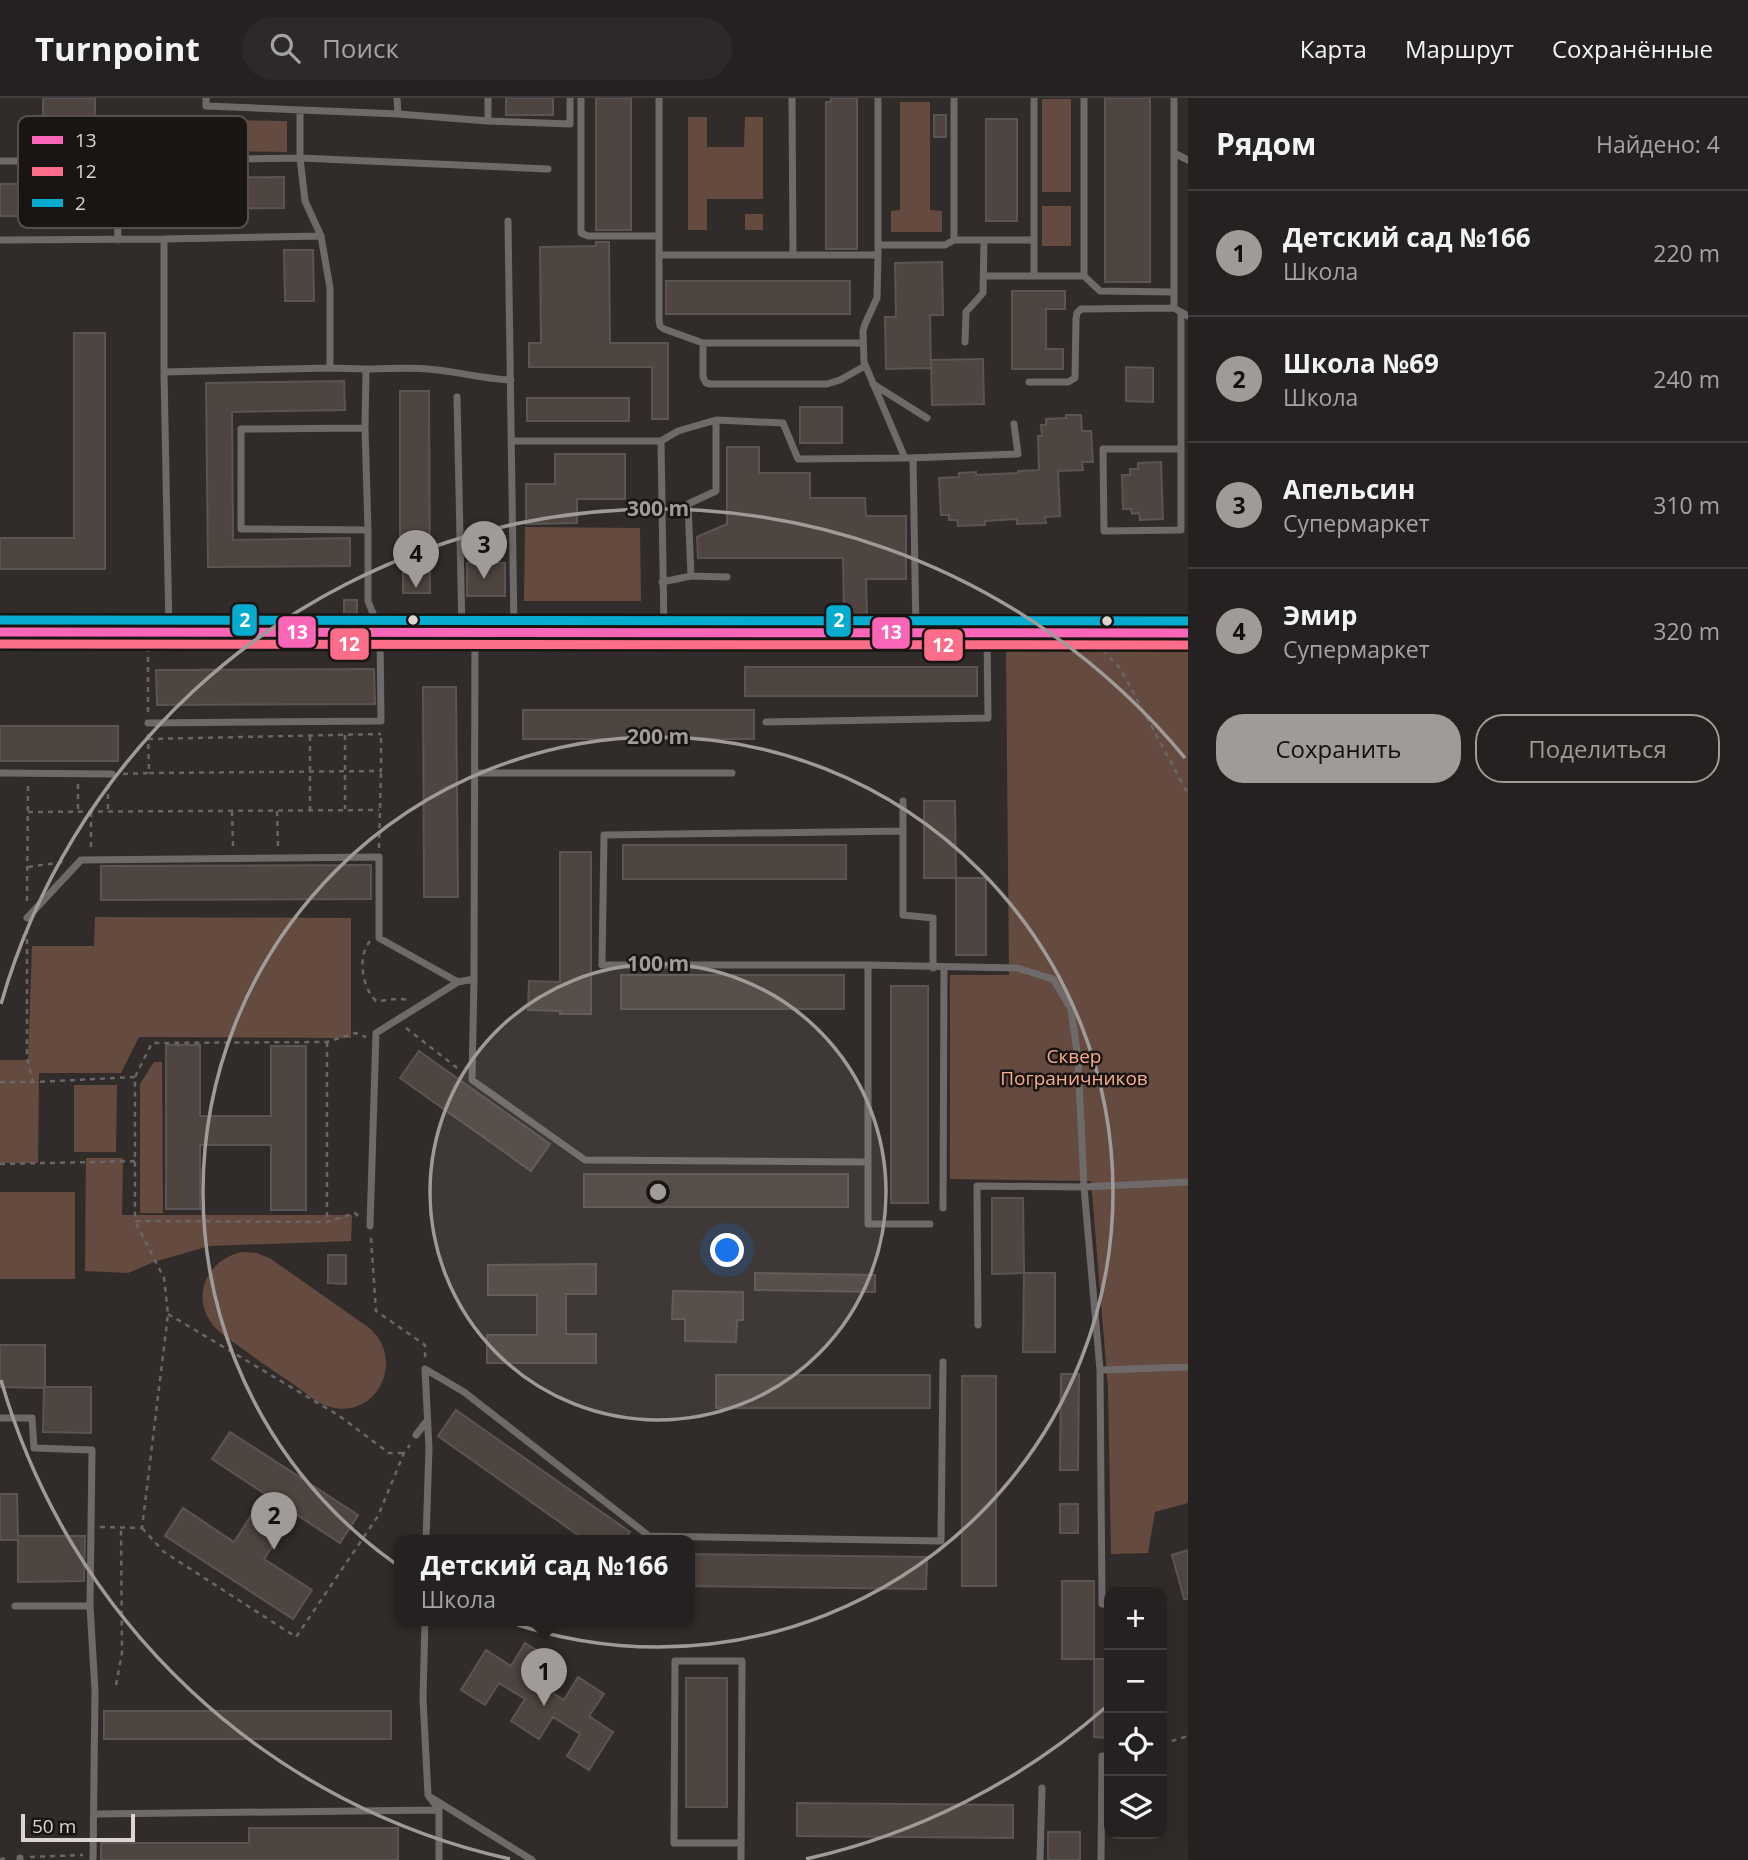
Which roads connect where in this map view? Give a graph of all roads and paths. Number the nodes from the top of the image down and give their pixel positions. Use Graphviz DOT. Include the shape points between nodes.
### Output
graph roads {
  1 [pos="206,98"];
  2 [pos="397,98"];
  3 [pos="488,98"];
  4 [pos="570,98"];
  5 [pos="581,98"];
  6 [pos="659,98"];
  7 [pos="792,98"];
  8 [pos="878,98"];
  9 [pos="954,98"];
  10 [pos="1034,98"];
  11 [pos="1084,98"];
  12 [pos="1174,98"];
  13 [pos="211,106"];
  14 [pos="300,110"];
  15 [pos="398,114"];
  16 [pos="211,116"];
  17 [pos="488,121"];
  18 [pos="1174,153"];
  19 [pos="300,158"];
  20 [pos="248,159"];
  21 [pos="1188,160"];
  22 [pos="0,161"];
  23 [pos="18,161"];
  24 [pos="548,169"];
  25 [pos="508,221"];
  26 [pos="118,228"];
  27 [pos="321,236"];
  28 [pos="659,236"];
  29 [pos="164,239"];
  30 [pos="0,240"];
  31 [pos="118,240"];
  32 [pos="954,240"];
  33 [pos="984,240"];
  34 [pos="1034,240"];
  35 [pos="878,245"];
  36 [pos="659,255"];
  37 [pos="793,255"];
  38 [pos="878,255"];
  39 [pos="984,276"];
  40 [pos="1034,276"];
  41 [pos="1084,276"];
  42 [pos="1174,292"];
  43 [pos="1181,312"];
  44 [pos="965,342"];
  45 [pos="703,343"];
  46 [pos="863,343"];
  47 [pos="865,366"];
  48 [pos="330,368"];
  49 [pos="366,369"];
  50 [pos="164,372"];
  51 [pos="511,380"];
  52 [pos="1029,382"];
  53 [pos="872,383"];
  54 [pos="457,397"];
  55 [pos="927,418"];
  56 [pos="716,420"];
  57 [pos="1014,424"];
  58 [pos="365,428"];
  59 [pos="513,441"];
  60 [pos="661,441"];
  61 [pos="1181,449"];
  62 [pos="909,458"];
  63 [pos="368,530"];
  64 [pos="691,576"];
  65 [pos="726,577"];
  66 [pos="663,582"];
  67 [pos="169,631"];
  68 [pos="380,631"];
  69 [pos="468,631"];
  70 [pos="514,631"];
  71 [pos="664,631"];
  72 [pos="0,632"];
  73 [pos="916,633"];
  74 [pos="987,633"];
  75 [pos="1188,633"];
  76 [pos="1101,648"];
  77 [pos="148,649"];
  78 [pos="766,722"];
  79 [pos="148,723"];
  80 [pos="345,735"];
  81 [pos="310,736"];
  82 [pos="148,739"];
  83 [pos="310,771"];
  84 [pos="345,771"];
  85 [pos="381,771"];
  86 [pos="0,773"];
  87 [pos="149,773"];
  88 [pos="475,773"];
  89 [pos="732,773"];
  90 [pos="78,774"];
  91 [pos="110,774"];
  92 [pos="1188,793"];
  93 [pos="903,801"];
  94 [pos="345,810"];
  95 [pos="379,810"];
  96 [pos="232,811"];
  97 [pos="277,811"];
  98 [pos="310,811"];
  99 [pos="28,812"];
  100 [pos="78,812"];
  101 [pos="91,812"];
  102 [pos="108,812"];
  103 [pos="903,831"];
  104 [pos="379,857"];
  105 [pos="233,858"];
  106 [pos="278,858"];
  107 [pos="81,860"];
  108 [pos="91,860"];
  109 [pos="28,867"];
  110 [pos="27,918"];
  111 [pos="379,938"];
  112 [pos="868,965"];
  113 [pos="944,967"];
  114 [pos="933,968"];
  115 [pos="474,979"];
  116 [pos="458,982"];
  117 [pos="421,1005"];
  118 [pos="396,1020"];
  119 [pos="376,1041"];
  120 [pos="327,1042"];
  121 [pos="135,1077"];
  122 [pos="472,1080"];
  123 [pos="0,1082"];
  124 [pos="136,1161"];
  125 [pos="868,1162"];
  126 [pos="0,1164"];
  127 [pos="1188,1182"];
  128 [pos="1084,1187"];
  129 [pos="943,1208"];
  130 [pos="135,1221"];
  131 [pos="327,1222"];
  132 [pos="930,1224"];
  133 [pos="370,1226"];
  134 [pos="168,1314"];
  135 [pos="978,1325"];
  136 [pos="943,1362"];
  137 [pos="1188,1367"];
  138 [pos="425,1369"];
  139 [pos="1100,1370"];
  140 [pos="0,1418"];
  141 [pos="427,1421"];
  142 [pos="416,1435"];
  143 [pos="404,1453"];
  144 [pos="90,1526"];
  145 [pos="121,1528"];
  146 [pos="142,1528"];
  147 [pos="426,1535"];
  148 [pos="648,1535"];
  149 [pos="695,1537"];
  150 [pos="1104,1604"];
  151 [pos="90,1605"];
  152 [pos="15,1606"];
  153 [pos="425,1626"];
  154 [pos="116,1685"];
  155 [pos="1188,1736"];
  156 [pos="1167,1742"];
  157 [pos="1104,1756"];
  158 [pos="1042,1788"];
  159 [pos="428,1796"];
  160 [pos="439,1810"];
  161 [pos="94,1814"];
  162 [pos="741,1843"];
  163 [pos="93,1857"];
  164 [pos="0,1858"];
  165 [pos="20,1859"];
  166 [pos="439,1860"];
  167 [pos="533,1860"];
  168 [pos="741,1860"];
  169 [pos="1040,1860"];
  170 [pos="1101,1860"];
  1 -- 13 [label="lane" via="206,106"];
  2 -- 15 [label="lane"];
  3 -- 17 [label="lane"];
  4 -- 17 [label="lane" via="570,124"];
  5 -- 28 [label="lane" via="582,233"];
  6 -- 28 [label="lane"];
  7 -- 37 [label="lane"];
  8 -- 35 [label="lane"];
  9 -- 32 [label="lane"];
  10 -- 34 [label="lane"];
  11 -- 41 [label="lane"];
  12 -- 18 [label="lane"];
  13 -- 14 [label="lane"];
  13 -- 16 [label="path"];
  14 -- 15 [label="lane"];
  14 -- 19 [label="lane"];
  15 -- 17 [label="lane"];
  18 -- 21 [label="lane"];
  18 -- 42 [label="lane"];
  19 -- 20 [label="lane"];
  19 -- 24 [label="lane"];
  19 -- 27 [label="lane" via="305,201"];
  22 -- 23 [label="lane"];
  25 -- 51 [label="lane"];
  26 -- 31 [label="lane"];
  27 -- 29 [label="lane"];
  27 -- 48 [label="lane" via="330,288"];
  28 -- 36 [label="lane"];
  29 -- 31 [label="lane"];
  29 -- 50 [label="lane"];
  30 -- 31 [label="lane"];
  32 -- 33 [label="lane"];
  32 -- 35 [label="lane" via="945,245"];
  33 -- 34 [label="lane"];
  33 -- 39 [label="lane"];
  34 -- 40 [label="lane"];
  35 -- 38 [label="lane"];
  36 -- 37 [label="lane"];
  36 -- 45 [label="lane" via="660,326"];
  37 -- 38 [label="lane"];
  38 -- 46 [label="lane" via="877,298 865,324"];
  39 -- 40 [label="lane"];
  39 -- 44 [label="lane" via="983,293 966,312"];
  40 -- 41 [label="lane"];
  41 -- 42 [label="lane" via="1100,291"];
  42 -- 43 [label="lane"];
  43 -- 52 [label="lane" via="1081,309 1076,318 1075,378"];
  43 -- 61 [label="lane"];
  45 -- 46 [label="lane"];
  45 -- 47 [label="lane" via="706,383 827,383"];
  46 -- 47 [label="lane"];
  47 -- 53 [label="lane"];
  48 -- 49 [label="lane"];
  48 -- 50 [label="lane"];
  49 -- 51 [label="lane" via="425,368"];
  49 -- 58 [label="lane"];
  50 -- 67 [label="lane"];
  51 -- 59 [label="lane"];
  53 -- 55 [label="lane"];
  53 -- 62 [label="lane"];
  54 -- 69 [label="lane"];
  56 -- 60 [label="lane" via="678,430"];
  56 -- 62 [label="lane" via="783,423 798,459"];
  56 -- 64 [label="lane" via="716,491 688,504"];
  57 -- 62 [label="lane" via="1018,454"];
  58 -- 63 [label="lane"];
  58 -- 63 [label="lane" via="241,429 241,529"];
  59 -- 60 [label="lane"];
  59 -- 70 [label="lane"];
  60 -- 66 [label="lane"];
  61 -- 61 [label="lane" via="1181,530 1104,531 1102,449"];
  62 -- 73 [label="lane"];
  63 -- 68 [label="lane" via="368,601"];
  64 -- 65 [label="lane"];
  64 -- 66 [label="lane"];
  66 -- 71 [label="lane"];
  67 -- 68 [label="street"];
  67 -- 72 [label="street"];
  68 -- 69 [label="street"];
  68 -- 79 [label="lane" via="381,721"];
  69 -- 70 [label="street"];
  69 -- 88 [label="lane"];
  70 -- 71 [label="street"];
  71 -- 73 [label="street"];
  73 -- 74 [label="street"];
  74 -- 75 [label="street"];
  74 -- 78 [label="lane" via="988,718"];
  76 -- 92 [label="path" via="1119,668"];
  77 -- 79 [label="path"];
  79 -- 82 [label="path"];
  80 -- 81 [label="path"];
  80 -- 84 [label="path"];
  80 -- 85 [label="path" via="381,734"];
  81 -- 82 [label="path"];
  81 -- 83 [label="path"];
  82 -- 87 [label="path"];
  83 -- 84 [label="path"];
  83 -- 87 [label="path"];
  83 -- 98 [label="path"];
  84 -- 85 [label="path"];
  84 -- 94 [label="path"];
  85 -- 95 [label="path"];
  86 -- 90 [label="lane"];
  87 -- 91 [label="path"];
  88 -- 89 [label="lane"];
  88 -- 115 [label="lane"];
  90 -- 91 [label="lane"];
  90 -- 100 [label="path"];
  91 -- 102 [label="path"];
  93 -- 103 [label="lane"];
  94 -- 95 [label="path"];
  94 -- 98 [label="path"];
  95 -- 104 [label="path"];
  96 -- 97 [label="path"];
  96 -- 102 [label="path"];
  96 -- 105 [label="path"];
  97 -- 98 [label="path"];
  97 -- 106 [label="path"];
  99 -- 100 [label="path"];
  100 -- 101 [label="path"];
  101 -- 102 [label="path"];
  101 -- 108 [label="path"];
  103 -- 112 [label="lane" via="604,835 602,965"];
  103 -- 114 [label="lane" via="903,915 933,919"];
  104 -- 106 [label="lane"];
  104 -- 111 [label="lane"];
  105 -- 106 [label="lane"];
  105 -- 108 [label="lane"];
  107 -- 108 [label="lane"];
  107 -- 109 [label="path"];
  107 -- 110 [label="lane"];
  111 -- 116 [label="lane"];
  111 -- 117 [label="path" via="367,943 365,950 364,978 371,996"];
  112 -- 114 [label="lane"];
  112 -- 125 [label="lane"];
  113 -- 114 [label="lane"];
  113 -- 128 [label="lane" via="1017,968 1054,979 1072,1009"];
  113 -- 129 [label="lane"];
  115 -- 116 [label="lane"];
  115 -- 122 [label="lane"];
  116 -- 117 [label="lane"];
  117 -- 118 [label="lane"];
  118 -- 119 [label="lane" via="376,1033"];
  118 -- 122 [label="path"];
  119 -- 120 [label="path" via="355,1033"];
  119 -- 133 [label="lane"];
  120 -- 121 [label="path" via="152,1043"];
  120 -- 131 [label="path"];
  121 -- 123 [label="path"];
  121 -- 124 [label="path"];
  122 -- 125 [label="lane" via="585,1160"];
  124 -- 126 [label="path"];
  124 -- 130 [label="path"];
  125 -- 132 [label="lane" via="868,1224"];
  127 -- 128 [label="lane"];
  128 -- 135 [label="lane" via="977,1186"];
  128 -- 139 [label="lane"];
  130 -- 131 [label="path"];
  130 -- 134 [label="path" via="164,1278"];
  131 -- 133 [label="path" via="355,1213"];
  133 -- 138 [label="path" via="376,1311 425,1345"];
  134 -- 143 [label="path" via="338,1415 389,1453"];
  134 -- 146 [label="path"];
  136 -- 149 [label="lane" via="941,1541"];
  137 -- 139 [label="lane"];
  138 -- 141 [label="lane"];
  138 -- 148 [label="lane" via="464,1392"];
  139 -- 150 [label="lane"];
  140 -- 144 [label="lane" via="32,1418 34,1448 92,1450"];
  141 -- 142 [label="lane"];
  141 -- 147 [label="lane"];
  142 -- 143 [label="path"];
  143 -- 146 [label="path" via="378,1517 296,1637 164,1552"];
  144 -- 145 [label="path"];
  144 -- 151 [label="lane"];
  145 -- 146 [label="path"];
  145 -- 154 [label="path" via="122,1653"];
  151 -- 152 [label="lane"];
  151 -- 161 [label="lane"];
  153 -- 159 [label="lane"];
  155 -- 156 [label="path"];
  157 -- 170 [label="lane"];
  158 -- 169 [label="lane"];
  159 -- 160 [label="lane"];
  159 -- 167 [label="lane"];
  160 -- 161 [label="lane"];
  160 -- 166 [label="lane"];
  161 -- 163 [label="lane"];
  162 -- 162 [label="lane" via="674,1843 675,1661 742,1661"];
  162 -- 168 [label="lane"];
  163 -- 165 [label="path"];
  164 -- 165 [label="path"];
}
